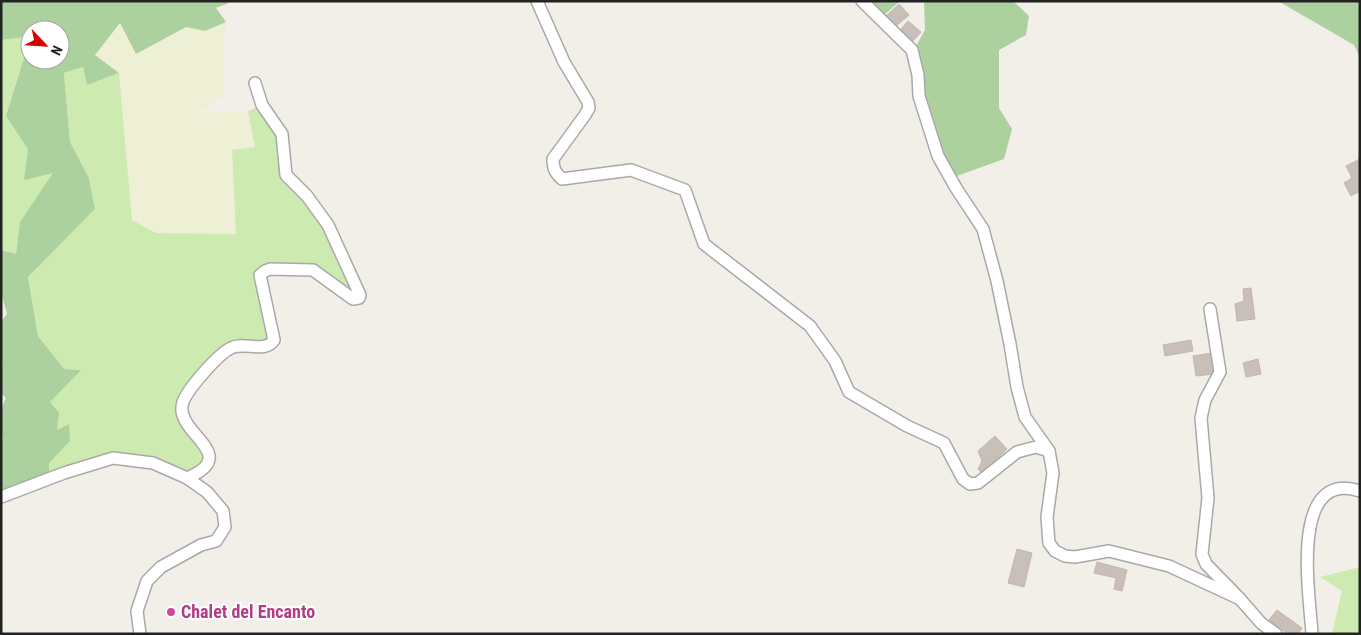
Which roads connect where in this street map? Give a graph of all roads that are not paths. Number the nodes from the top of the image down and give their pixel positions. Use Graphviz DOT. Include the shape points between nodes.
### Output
graph roads {
  1 [pos="537,1"];
  2 [pos="862,1"];
  3 [pos="254,82"];
  4 [pos="1210,309"];
  5 [pos="1049,451"];
  6 [pos="187,478"];
  7 [pos="1360,491"];
  8 [pos="1,497"];
  9 [pos="1240,599"];
  10 [pos="140,634"];
  11 [pos="1276,634"];
  12 [pos="1312,634"];
  1 -- 5 [label="street" via="589,108 553,159 553,168 562,179 631,170 685,190 704,244 810,326 835,361 849,392 907,426 944,443 963,479 970,484 978,483 1017,452 1036,447"];
  2 -- 5 [label="street" via="912,50 919,96 938,156 983,229 1026,417"];
  3 -- 6 [label="street" via="262,105 282,134 286,175 307,196 328,225 360,295 353,299 313,270 270,269 260,275 274,340 266,347 239,345 230,348 205,371 185,396 181,413 184,421 209,454 203,470"];
  4 -- 9 [label="street" via="1220,372 1205,400 1201,418 1208,498 1202,554 1206,564"];
  5 -- 9 [label="street" via="1053,473 1049,543 1056,552 1075,557 1109,550 1137,556 1169,566"];
  6 -- 8 [label="street" via="154,463 113,458"];
  6 -- 10 [label="street" via="207,492 223,512 226,526 216,541 161,567 147,581 137,611"];
  7 -- 12 [label="street" via="1334,489 1321,498 1313,514 1306,544"];
  9 -- 11 [label="street"];
}
